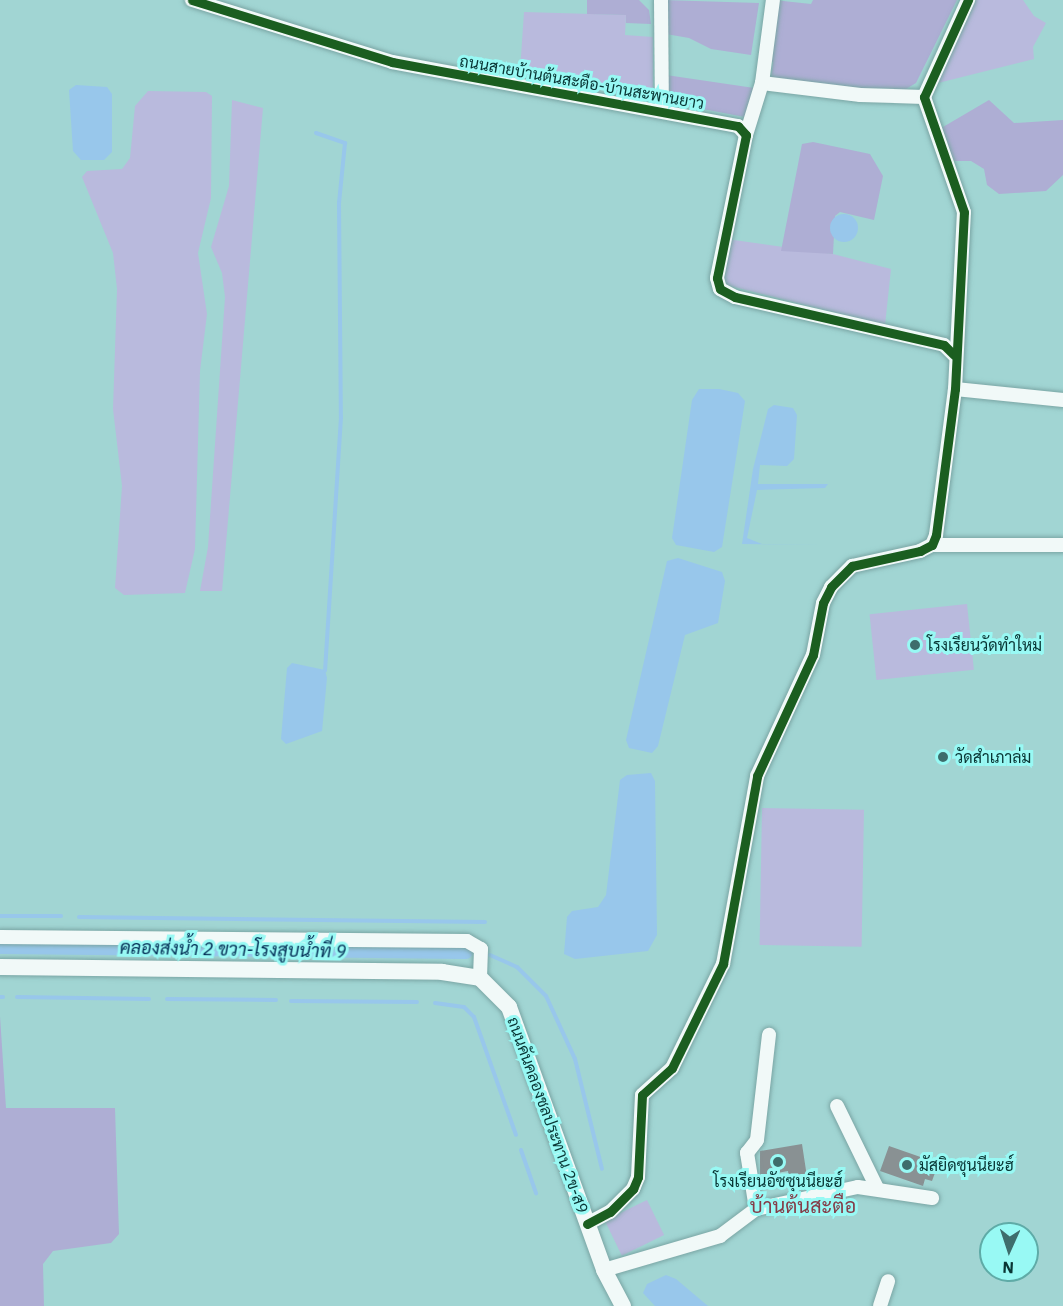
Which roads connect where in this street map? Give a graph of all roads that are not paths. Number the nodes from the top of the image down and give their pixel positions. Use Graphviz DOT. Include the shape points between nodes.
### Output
graph roads {
  1 [pos="192,0"];
  2 [pos="661,0"];
  3 [pos="773,0"];
  4 [pos="968,0"];
  5 [pos="762,83"];
  6 [pos="924,97"];
  7 [pos="663,111"];
  8 [pos="746,135"];
  9 [pos="954,355"];
  10 [pos="955,389"];
  11 [pos="1063,400"];
  12 [pos="932,545"];
  13 [pos="1063,545"];
  14 [pos="0,937"];
  15 [pos="0,967"];
  16 [pos="480,978"];
  17 [pos="769,1035"];
  18 [pos="837,1106"];
  19 [pos="877,1188"];
  20 [pos="932,1198"];
  21 [pos="756,1209"];
  22 [pos="586,1224"];
  23 [pos="604,1270"];
  24 [pos="888,1281"];
  25 [pos="623,1306"];
  26 [pos="880,1306"];
  1 -- 7 [label="street, ถนนสายบ้านต้นสะตือ-บ้านสะพานยาว" via="392,63"];
  2 -- 7 [label="street"];
  3 -- 5 [label="street"];
  4 -- 6 [label="street"];
  5 -- 6 [label="street" via="850,94"];
  5 -- 8 [label="street"];
  6 -- 9 [label="street" via="964,213"];
  7 -- 8 [label="street, ถนนสายบ้านต้นสะตือ-บ้านสะพานยาว" via="738,126"];
  8 -- 9 [label="street" via="717,278 720,289 735,297 944,345"];
  9 -- 10 [label="street"];
  10 -- 11 [label="street"];
  10 -- 12 [label="street"];
  12 -- 13 [label="street"];
  12 -- 22 [label="street" via="852,566 831,587 823,603 813,655 757,776 723,964 672,1068 642,1095 638,1177 633,1189 610,1212"];
  14 -- 16 [label="street" via="467,941 481,949"];
  15 -- 16 [label="street" via="442,972"];
  16 -- 22 [label="street, ถนนคันคลองชลประทาน 2ข-ส9" via="499,994 515,1022"];
  17 -- 21 [label="street" via="757,1140 747,1153"];
  18 -- 19 [label="street"];
  19 -- 20 [label="street"];
  19 -- 21 [label="street" via="858,1187"];
  21 -- 23 [label="street" via="720,1236"];
  22 -- 23 [label="street, ถนนคันคลองชลประทาน 2ข-ส9"];
  23 -- 25 [label="street, ถนนคันคลองชลประทาน 2ข-ส9"];
  24 -- 26 [label="street"];
}
